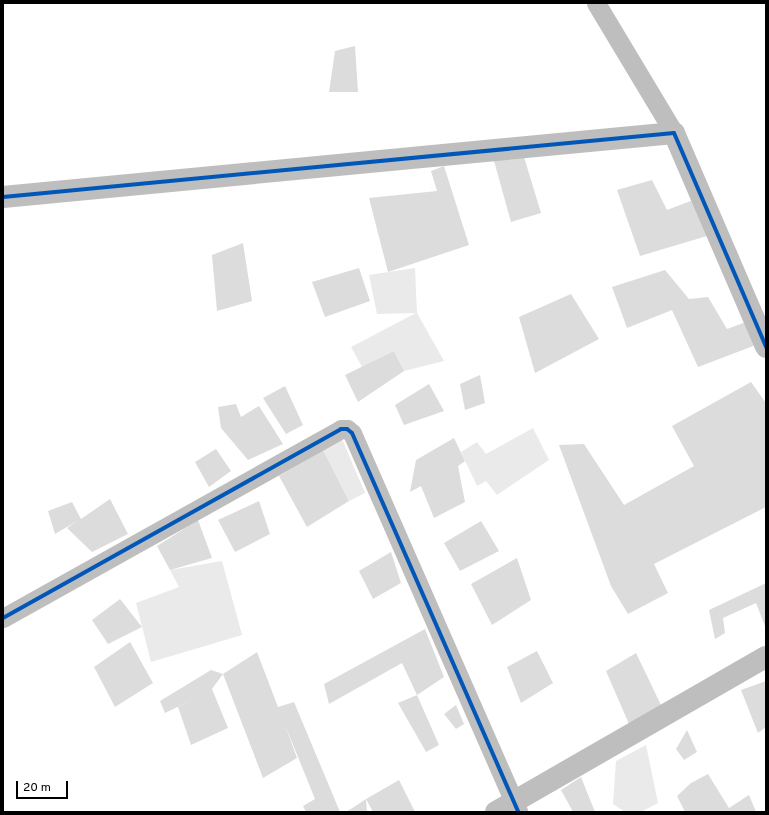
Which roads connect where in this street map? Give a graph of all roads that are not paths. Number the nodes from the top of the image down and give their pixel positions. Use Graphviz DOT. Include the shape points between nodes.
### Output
graph roads {
  1 [pos="596,3"];
  2 [pos="674,133"];
  3 [pos="3,197"];
  4 [pos="766,347"];
  5 [pos="3,618"];
  6 [pos="766,657"];
  7 [pos="509,809"];
  1 -- 2 [label="street"];
  2 -- 3 [label="street"];
  2 -- 4 [label="street"];
  5 -- 7 [label="street" via="341,429 347,429 352,433"];
  6 -- 7 [label="street"];
}
